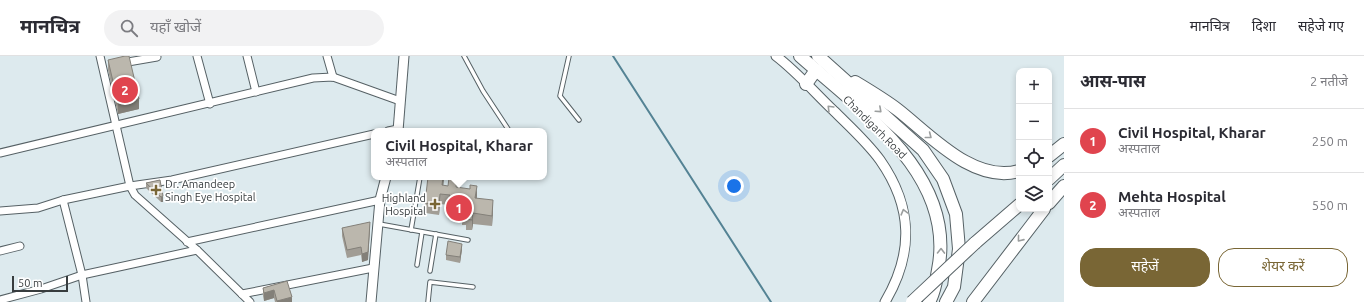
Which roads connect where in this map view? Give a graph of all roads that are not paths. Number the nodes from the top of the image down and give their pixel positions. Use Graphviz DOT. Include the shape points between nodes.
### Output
graph roads {
  1 [pos="100,56"];
  2 [pos="197,56"];
  3 [pos="247,56"];
  4 [pos="327,56"];
  5 [pos="404,56"];
  6 [pos="464,56"];
  7 [pos="569,56"];
  8 [pos="776,56"];
  9 [pos="800,56"];
  10 [pos="818,56"];
  11 [pos="157,57"];
  12 [pos="103,67"];
  13 [pos="816,70"];
  14 [pos="840,75"];
  15 [pos="333,77"];
  16 [pos="806,84"];
  17 [pos="256,92"];
  18 [pos="400,101"];
  19 [pos="210,104"];
  20 [pos="579,120"];
  21 [pos="117,126"];
  22 [pos="398,128"];
  23 [pos="507,128"];
  24 [pos="371,135"];
  25 [pos="1064,144"];
  26 [pos="0,153"];
  27 [pos="1052,154"];
  28 [pos="1064,165"];
  29 [pos="1016,171"];
  30 [pos="1052,176"];
  31 [pos="385,180"];
  32 [pos="419,180"];
  33 [pos="130,186"];
  34 [pos="1064,186"];
  35 [pos="63,200"];
  36 [pos="380,200"];
  37 [pos="1052,200"];
  38 [pos="1016,208"];
  39 [pos="0,211"];
  40 [pos="1042,212"];
  41 [pos="378,224"];
  42 [pos="411,230"];
  43 [pos="422,232"];
  44 [pos="436,234"];
  45 [pos="468,240"];
  46 [pos="187,242"];
  47 [pos="20,246"];
  48 [pos="197,250"];
  49 [pos="0,251"];
  50 [pos="417,265"];
  51 [pos="373,268"];
  52 [pos="430,271"];
  53 [pos="82,275"];
  54 [pos="474,287"];
  55 [pos="242,294"];
  56 [pos="0,300"];
  57 [pos="86,302"];
  58 [pos="250,302"];
  59 [pos="370,302"];
  60 [pos="428,302"];
  61 [pos="885,302"];
  62 [pos="912,302"];
  63 [pos="929,302"];
  64 [pos="946,302"];
  65 [pos="972,302"];
  1 -- 12 [label="street"];
  2 -- 19 [label="street"];
  3 -- 17 [label="street"];
  4 -- 15 [label="street"];
  5 -- 18 [label="street"];
  6 -- 23 [label="lane"];
  7 -- 20 [label="lane" via="560,96"];
  8 -- 16 [label="street"];
  9 -- 13 [label="highway, Chandigarh Road"];
  10 -- 14 [label="highway"];
  11 -- 12 [label="street"];
  12 -- 21 [label="street"];
  13 -- 16 [label="highway"];
  63 -- 13 [label="highway, Chandigarh Road, one-way" via="934,294 941,256 941,229 934,202 912,163 880,128"];
  14 -- 29 [label="highway, one-way" via="879,96 966,163 992,172"];
  14 -- 64 [label="highway, one-way" via="923,150 943,179 956,214 959,249 954,288"];
  15 -- 17 [label="street" via="313,78"];
  15 -- 18 [label="street"];
  61 -- 16 [label="street, one-way" via="902,267 907,245 906,216 897,188 880,159"];
  17 -- 19 [label="street"];
  18 -- 22 [label="street"];
  19 -- 21 [label="street"];
  21 -- 26 [label="street"];
  21 -- 33 [label="street"];
  24 -- 33 [label="street" via="172,180"];
  25 -- 27 [label="highway"];
  28 -- 30 [label="highway"];
  31 -- 36 [label="street"];
  32 -- 42 [label="lane"];
  33 -- 35 [label="street"];
  33 -- 46 [label="street" via="135,195"];
  34 -- 37 [label="highway"];
  35 -- 39 [label="street" via="27,210"];
  35 -- 53 [label="street"];
  36 -- 41 [label="street"];
  36 -- 46 [label="street"];
  38 -- 62 [label="highway, bridge"];
  40 -- 65 [label="highway, one-way"];
  41 -- 42 [label="lane"];
  41 -- 51 [label="street"];
  42 -- 43 [label="lane"];
  43 -- 44 [label="lane"];
  43 -- 50 [label="lane"];
  44 -- 45 [label="lane"];
  44 -- 52 [label="lane"];
  46 -- 48 [label="street"];
  47 -- 49 [label="street"];
  48 -- 53 [label="street"];
  48 -- 55 [label="street"];
  51 -- 55 [label="street"];
  51 -- 59 [label="street"];
  53 -- 56 [label="street"];
  53 -- 57 [label="street"];
  54 -- 60 [label="lane" via="430,282"];
  55 -- 58 [label="street"];
}
